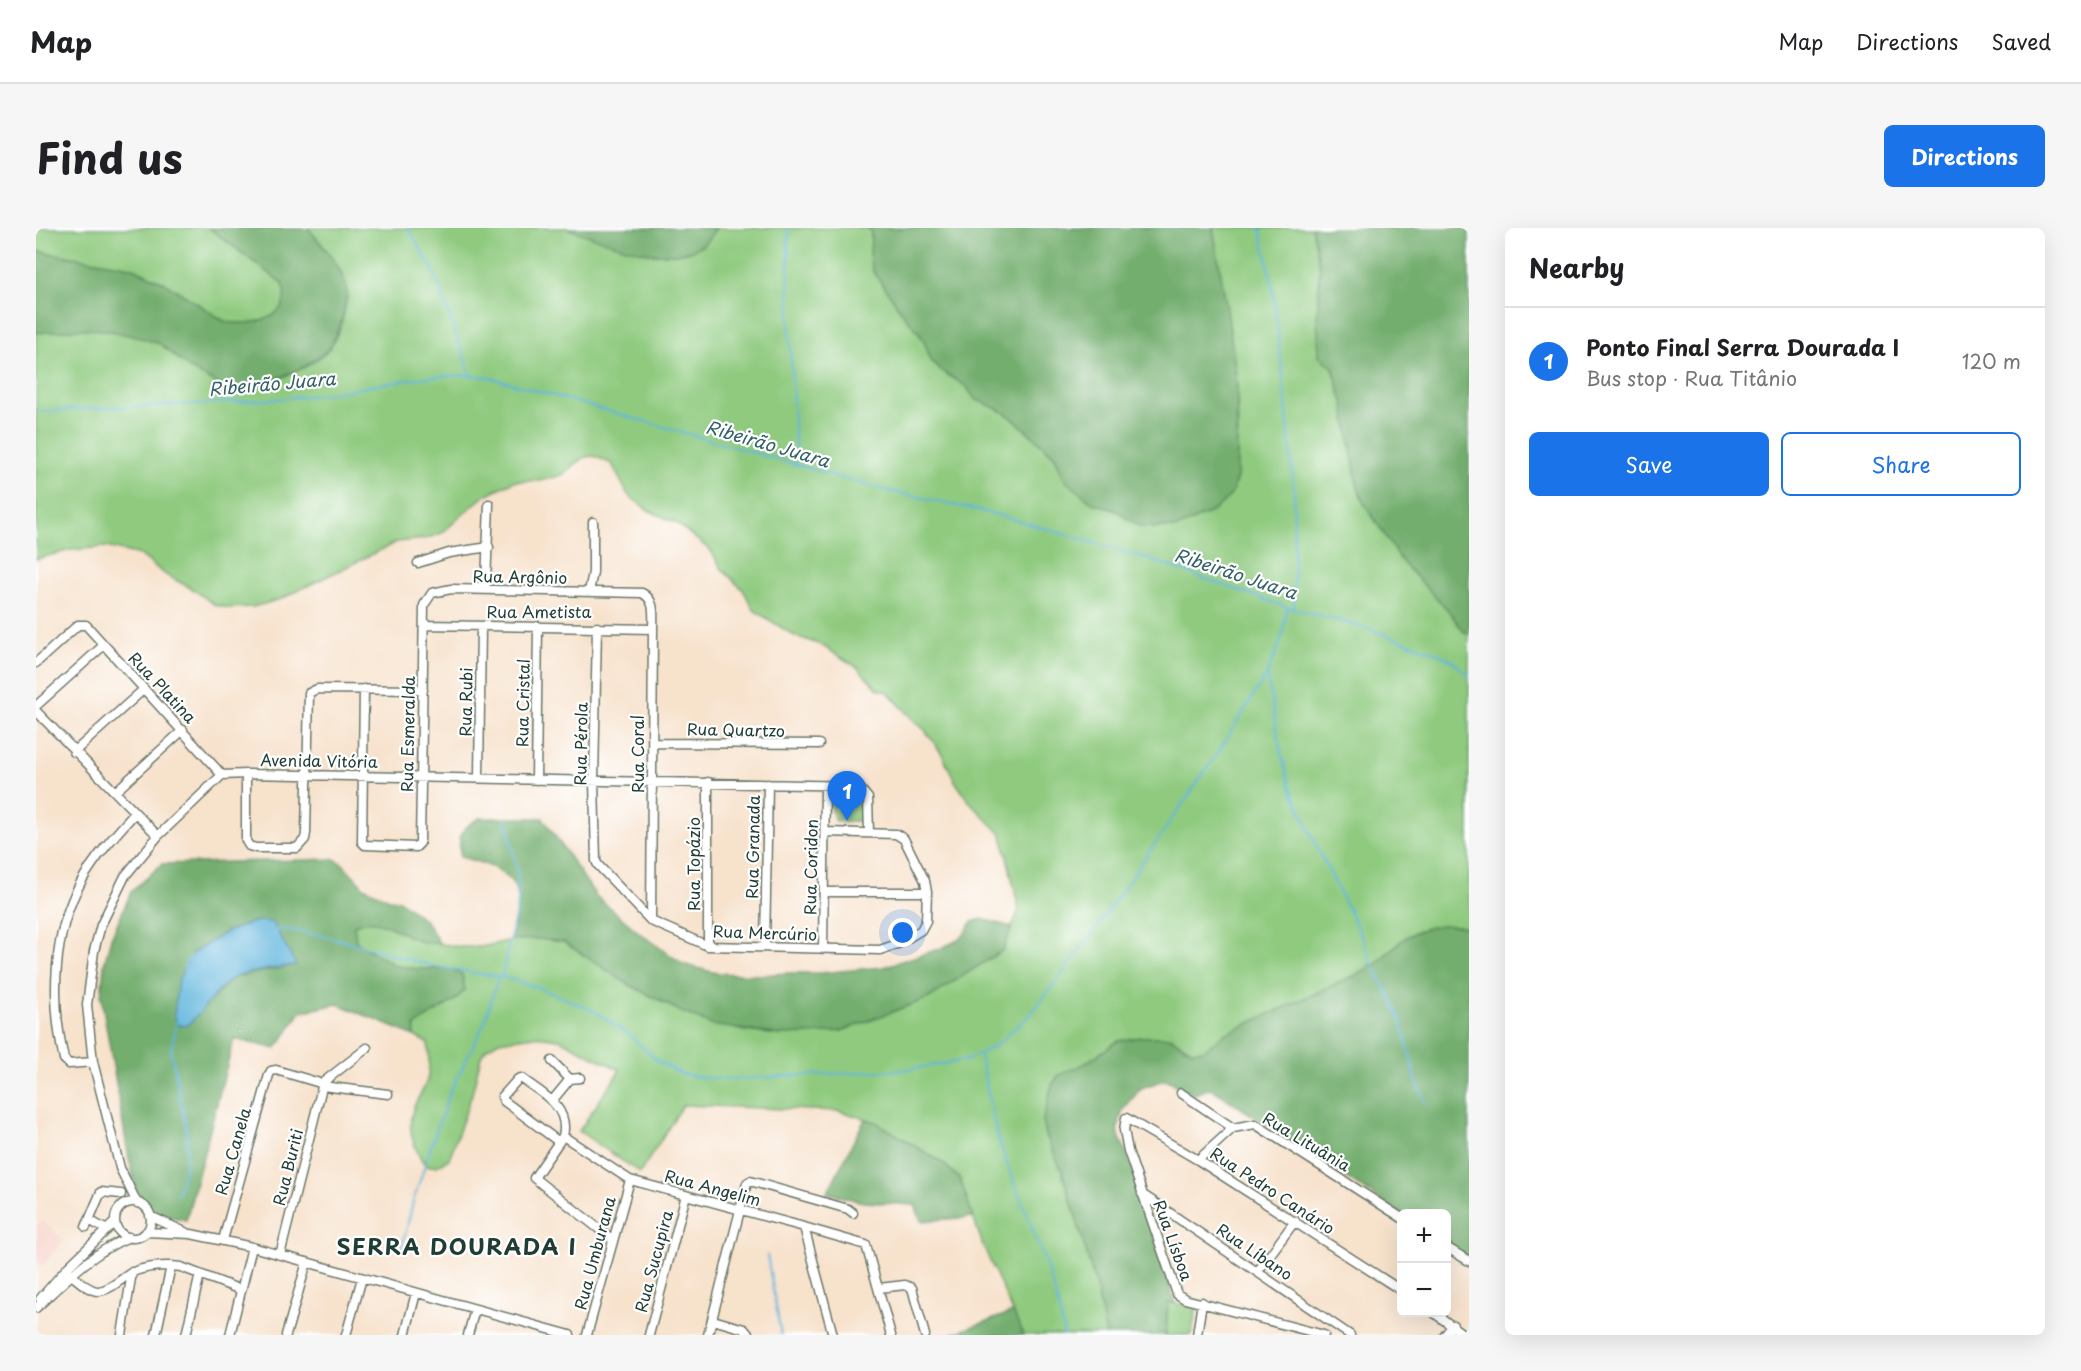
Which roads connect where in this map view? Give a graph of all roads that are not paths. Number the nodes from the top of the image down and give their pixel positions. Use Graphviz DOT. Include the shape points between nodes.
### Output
graph roads {
  1 [pos="489,504"];
  2 [pos="593,522"];
  3 [pos="489,547"];
  4 [pos="418,563"];
  5 [pos="451,589"];
  6 [pos="589,592"];
  7 [pos="642,593"];
  8 [pos="425,626"];
  9 [pos="482,626"];
  10 [pos="538,626"];
  11 [pos="597,627"];
  12 [pos="653,629"];
  13 [pos="104,645"];
  14 [pos="36,663"];
  15 [pos="144,689"];
  16 [pos="364,689"];
  17 [pos="423,690"];
  18 [pos="36,708"];
  19 [pos="183,730"];
  20 [pos="653,743"];
  21 [pos="819,744"];
  22 [pos="74,752"];
  23 [pos="246,774"];
  24 [pos="306,775"];
  25 [pos="222,776"];
  26 [pos="364,776"];
  27 [pos="420,777"];
  28 [pos="478,778"];
  29 [pos="536,780"];
  30 [pos="594,781"];
  31 [pos="652,782"];
  32 [pos="708,782"];
  33 [pos="768,784"];
  34 [pos="825,786"];
  35 [pos="115,792"];
  36 [pos="135,813"];
  37 [pos="825,832"];
  38 [pos="869,833"];
  39 [pos="158,836"];
  40 [pos="596,861"];
  41 [pos="825,892"];
  42 [pos="927,892"];
  43 [pos="651,921"];
  44 [pos="708,946"];
  45 [pos="765,947"];
  46 [pos="823,949"];
  47 [pos="368,1048"];
  48 [pos="552,1061"];
  49 [pos="93,1062"];
  50 [pos="580,1078"];
  51 [pos="570,1079"];
  52 [pos="322,1086"];
  53 [pos="1181,1093"];
  54 [pos="388,1094"];
  55 [pos="552,1101"];
  56 [pos="1126,1118"];
  57 [pos="1233,1128"];
  58 [pos="561,1139"];
  59 [pos="1198,1160"];
  60 [pos="120,1168"];
  61 [pos="630,1180"];
  62 [pos="121,1194"];
  63 [pos="1142,1194"];
  64 [pos="686,1195"];
  65 [pos="137,1203"];
  66 [pos="122,1206"];
  67 [pos="741,1210"];
  68 [pos="853,1213"];
  69 [pos="1397,1215"];
  70 [pos="150,1216"];
  71 [pos="1295,1221"];
  72 [pos="115,1222"];
  73 [pos="804,1227"];
  74 [pos="107,1230"];
  75 [pos="146,1232"];
  76 [pos="191,1234"];
  77 [pos="129,1237"];
  78 [pos="223,1240"];
  79 [pos="613,1240"];
  80 [pos="252,1247"];
  81 [pos="1451,1250"];
  82 [pos="280,1255"];
  83 [pos="307,1262"];
  84 [pos="1469,1262"];
  85 [pos="171,1266"];
  86 [pos="1258,1271"];
  87 [pos="132,1272"];
  88 [pos="70,1274"];
  89 [pos="200,1274"];
  90 [pos="362,1278"];
  91 [pos="879,1288"];
  92 [pos="1397,1288"];
  93 [pos="241,1290"];
  94 [pos="416,1293"];
  95 [pos="1203,1302"];
  96 [pos="36,1306"];
  97 [pos="475,1309"];
  98 [pos="1441,1317"];
  99 [pos="713,1320"];
  100 [pos="530,1325"];
  101 [pos="1453,1325"];
  102 [pos="122,1335"];
  103 [pos="156,1335"];
  104 [pos="186,1335"];
  105 [pos="230,1335"];
  106 [pos="285,1335"];
  107 [pos="346,1335"];
  108 [pos="405,1335"];
  109 [pos="468,1335"];
  110 [pos="527,1335"];
  111 [pos="570,1335"];
  112 [pos="588,1335"];
  113 [pos="649,1335"];
  114 [pos="708,1335"];
  115 [pos="749,1335"];
  116 [pos="833,1335"];
  117 [pos="891,1335"];
  118 [pos="925,1335"];
  119 [pos="1197,1335"];
  120 [pos="1324,1335"];
  121 [pos="1350,1335"];
  122 [pos="1445,1335"];
  123 [pos="1464,1335"];
  1 -- 3 [label="street"];
  2 -- 6 [label="street"];
  3 -- 4 [label="street"];
  3 -- 5 [label="street" via="486,585"];
  5 -- 6 [label="street, Rua Argônio"];
  5 -- 8 [label="street, Rua Argônio" via="432,593 424,605"];
  6 -- 7 [label="street, Rua Argônio"];
  7 -- 12 [label="street, Rua Coral" via="652,602"];
  8 -- 9 [label="street, Rua Ametista"];
  8 -- 17 [label="street, Rua Esmeralda"];
  9 -- 10 [label="street, Rua Ametista"];
  9 -- 28 [label="street, Rua Rubi"];
  10 -- 11 [label="street, Rua Ametista"];
  10 -- 29 [label="street, Rua Cristal"];
  11 -- 12 [label="street, Rua Ametista"];
  11 -- 30 [label="street, Rua Pérola"];
  12 -- 20 [label="street, Rua Coral"];
  13 -- 14 [label="street, Rua Platina" via="86,626 78,625"];
  13 -- 15 [label="street, Rua Platina"];
  13 -- 18 [label="street"];
  15 -- 19 [label="street, Rua Platina"];
  15 -- 22 [label="street"];
  16 -- 17 [label="street"];
  16 -- 24 [label="street" via="317,688 309,693"];
  16 -- 26 [label="street"];
  17 -- 27 [label="street, Rua Esmeralda"];
  18 -- 22 [label="street"];
  19 -- 25 [label="street, Rua Platina"];
  19 -- 35 [label="street"];
  20 -- 21 [label="street, Rua Quartzo"];
  20 -- 31 [label="street, Rua Coral"];
  22 -- 35 [label="street"];
  23 -- 24 [label="street, Avenida Vitória"];
  23 -- 24 [label="street" via="246,841 251,847 290,849 306,839"];
  23 -- 25 [label="street, Avenida Vitória"];
  24 -- 26 [label="street, Avenida Vitória"];
  25 -- 39 [label="street"];
  26 -- 27 [label="street, Avenida Vitória"];
  26 -- 27 [label="street, Rua Esmeralda" via="362,842 367,846 413,848 420,843"];
  27 -- 28 [label="street, Avenida Vitória"];
  28 -- 29 [label="street, Avenida Vitória"];
  29 -- 30 [label="street, Avenida Vitória"];
  30 -- 31 [label="street, Avenida Vitória"];
  30 -- 40 [label="street, Rua Pérola"];
  31 -- 32 [label="street, Avenida Vitória"];
  31 -- 43 [label="street, Rua Coral"];
  32 -- 33 [label="street, Avenida Vitória"];
  32 -- 44 [label="street, Rua Topázio"];
  33 -- 34 [label="street, Avenida Vitória"];
  33 -- 45 [label="street, Rua Granada"];
  34 -- 37 [label="street, Rua Coridon"];
  34 -- 38 [label="street, Avenida Vitória" via="858,786 870,806"];
  35 -- 36 [label="street"];
  36 -- 39 [label="street"];
  36 -- 49 [label="street" via="109,842 81,884 60,948 56,1005 64,1059 69,1064"];
  37 -- 38 [label="street"];
  37 -- 41 [label="street, Rua Coridon"];
  38 -- 42 [label="street" via="904,838"];
  39 -- 49 [label="street" via="125,876 101,925 87,1005"];
  40 -- 43 [label="street, Rua Mercúrio"];
  41 -- 42 [label="street"];
  41 -- 46 [label="street, Rua Coridon"];
  42 -- 46 [label="street, Rua Mercúrio" via="925,926 900,943 880,950"];
  43 -- 44 [label="street, Rua Mercúrio"];
  44 -- 45 [label="street, Rua Mercúrio"];
  45 -- 46 [label="street, Rua Mercúrio"];
  47 -- 52 [label="street"];
  48 -- 51 [label="street"];
  49 -- 60 [label="street"];
  50 -- 51 [label="street"];
  51 -- 55 [label="street"];
  52 -- 54 [label="street"];
  52 -- 78 [label="street, Rua Canela" via="272,1071"];
  52 -- 82 [label="street, Rua Buriti"];
  53 -- 57 [label="street"];
  55 -- 58 [label="street" via="560,1107 565,1129"];
  55 -- 58 [label="street, Rua Angelim" via="521,1078 502,1097"];
  56 -- 59 [label="street, Rua Pedro Canário"];
  56 -- 63 [label="street, Rua Lísboa" via="1128,1151"];
  57 -- 59 [label="street"];
  57 -- 69 [label="street, Rua Lituânia" via="1258,1125"];
  58 -- 61 [label="street, Rua Angelim"];
  58 -- 79 [label="street" via="534,1178"];
  59 -- 71 [label="street, Rua Pedro Canário"];
  60 -- 62 [label="street"];
  60 -- 65 [label="street"];
  61 -- 64 [label="street, Rua Angelim"];
  61 -- 79 [label="street, Rua Umburana"];
  62 -- 66 [label="street"];
  62 -- 74 [label="street" via="101,1192 88,1223"];
  63 -- 86 [label="street, Rua Líbano"];
  63 -- 95 [label="street, Rua Lísboa" via="1177,1294"];
  64 -- 67 [label="street, Rua Angelim"];
  64 -- 113 [label="street, Rua Sucupira"];
  65 -- 66 [label="street"];
  65 -- 70 [label="street"];
  66 -- 72 [label="street"];
  67 -- 68 [label="street" via="750,1181"];
  67 -- 73 [label="street, Rua Angelim"];
  67 -- 99 [label="street"];
  70 -- 75 [label="street"];
  70 -- 76 [label="street"];
  71 -- 86 [label="street"];
  71 -- 92 [label="street, Rua Pedro Canário"];
  72 -- 74 [label="street"];
  72 -- 77 [label="street" via="120,1232"];
  73 -- 91 [label="street, Rua Angelim" via="866,1245"];
  73 -- 116 [label="street"];
  74 -- 96 [label="street" via="52,1284"];
  75 -- 76 [label="street"];
  75 -- 77 [label="street"];
  76 -- 78 [label="street"];
  77 -- 88 [label="street" via="104,1249"];
  78 -- 80 [label="street"];
  79 -- 112 [label="street, Rua Umburana"];
  80 -- 82 [label="street"];
  80 -- 93 [label="street"];
  81 -- 84 [label="street"];
  82 -- 83 [label="street"];
  83 -- 90 [label="street"];
  83 -- 106 [label="street"];
  85 -- 87 [label="street"];
  85 -- 89 [label="street"];
  85 -- 103 [label="street"];
  86 -- 121 [label="street, Rua Líbano"];
  87 -- 88 [label="street" via="98,1291"];
  87 -- 102 [label="street"];
  88 -- 96 [label="street"];
  89 -- 93 [label="street"];
  89 -- 104 [label="street"];
  90 -- 94 [label="street"];
  90 -- 107 [label="street"];
  91 -- 117 [label="street"];
  91 -- 118 [label="street" via="912,1288"];
  93 -- 105 [label="street"];
  94 -- 97 [label="street"];
  94 -- 108 [label="street"];
  95 -- 119 [label="street"];
  95 -- 120 [label="street, Rua Lísboa"];
  97 -- 100 [label="street"];
  97 -- 109 [label="street"];
  98 -- 101 [label="street"];
  99 -- 114 [label="street"];
  99 -- 115 [label="street" via="744,1329"];
  100 -- 110 [label="street"];
  100 -- 111 [label="street"];
  101 -- 122 [label="street"];
  101 -- 123 [label="street"];
}
